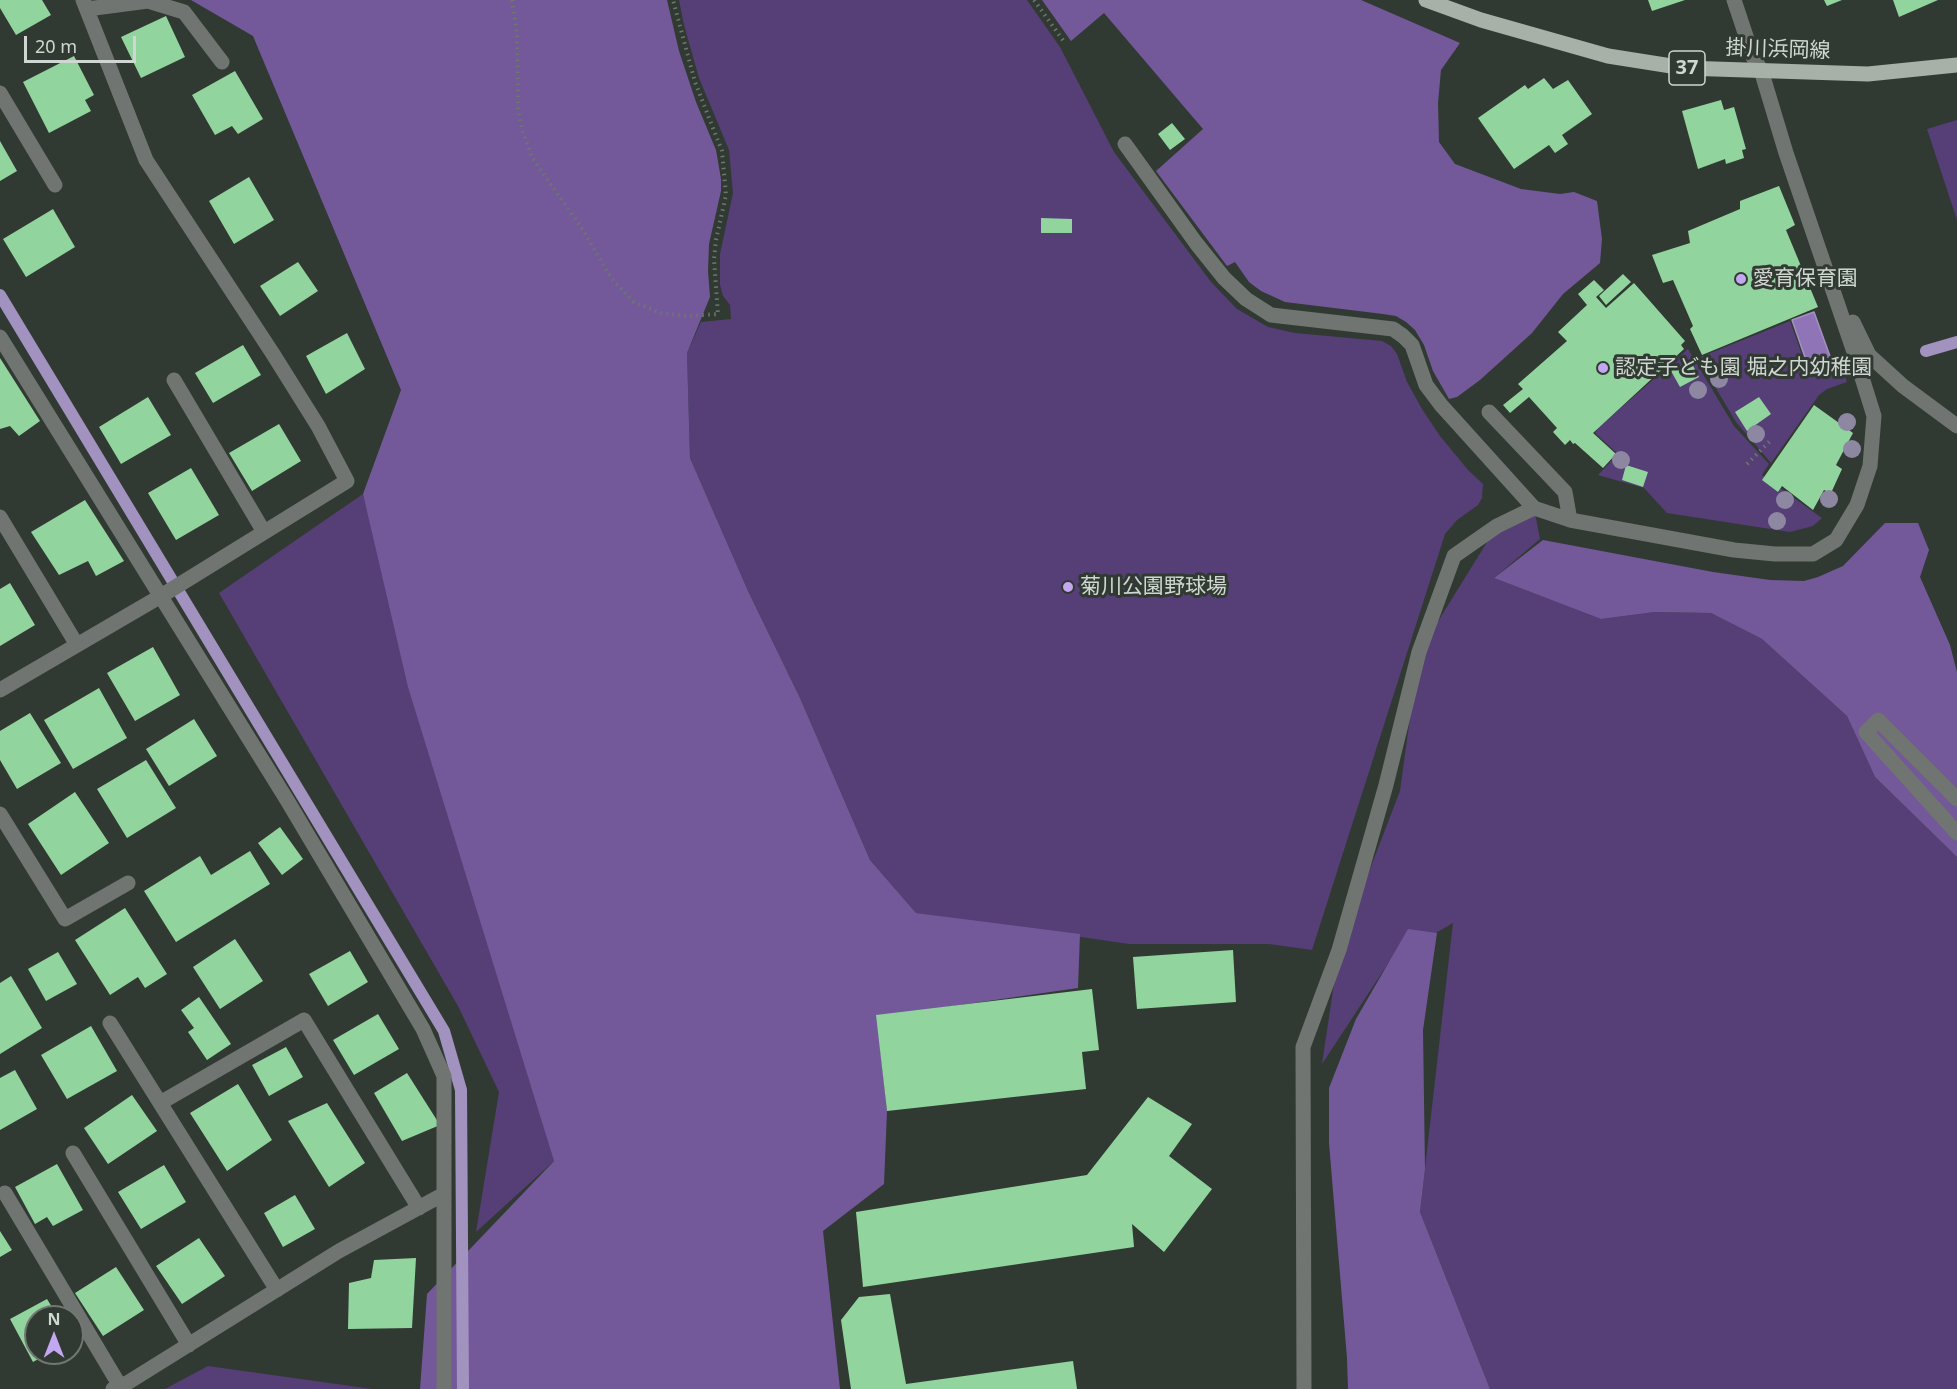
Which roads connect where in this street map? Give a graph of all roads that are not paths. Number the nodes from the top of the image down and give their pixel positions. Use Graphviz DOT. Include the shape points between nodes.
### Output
graph roads {
  1 [pos="1426,0"];
  2 [pos="1734,0"];
  3 [pos="85,5"];
  4 [pos="222,62"];
  5 [pos="1957,65"];
  6 [pos="1761,70"];
  7 [pos="0,93"];
  8 [pos="1125,144"];
  9 [pos="55,185"];
  10 [pos="1833,287"];
  11 [pos="0,337"];
  12 [pos="174,380"];
  13 [pos="1489,412"];
  14 [pos="1957,426"];
  15 [pos="1534,508"];
  16 [pos="0,517"];
  17 [pos="1570,520"];
  18 [pos="264,532"];
  19 [pos="163,595"];
  20 [pos="77,645"];
  21 [pos="0,690"];
  22 [pos="1957,800"];
  23 [pos="0,814"];
  24 [pos="1957,832"];
  25 [pos="128,883"];
  26 [pos="110,1023"];
  27 [pos="160,1103"];
  28 [pos="73,1153"];
  29 [pos="5,1193"];
  30 [pos="444,1194"];
  31 [pos="419,1208"];
  32 [pos="277,1290"];
  33 [pos="189,1345"];
  34 [pos="116,1387"];
  35 [pos="1304,1388"];
  36 [pos="444,1389"];
  1 -- 6 [label="main road, 掛川浜岡線 / 37" via="1608,56 1684,68"];
  2 -- 6 [label="street"];
  3 -- 4 [label="street" via="148,1 184,12"];
  3 -- 18 [label="street" via="146,160 318,426 346,481"];
  5 -- 6 [label="main road, 掛川浜岡線 / 37" via="1868,74"];
  6 -- 10 [label="street"];
  7 -- 9 [label="street"];
  8 -- 15 [label="street" via="1196,243 1246,299 1271,315 1392,329 1403,336 1412,345 1426,385 1441,405"];
  10 -- 14 [label="street" via="1869,355"];
  10 -- 17 [label="street" via="1874,416 1870,466 1857,505 1836,540 1813,554 1774,554"];
  11 -- 19 [label="street"];
  12 -- 18 [label="street"];
  13 -- 17 [label="street" via="1565,492"];
  15 -- 17 [label="street"];
  15 -- 35 [label="street" via="1497,526 1454,556 1419,652 1339,950 1303,1047"];
  16 -- 20 [label="street"];
  18 -- 19 [label="street"];
  19 -- 20 [label="street"];
  19 -- 30 [label="street" via="423,1029 444,1076"];
  20 -- 21 [label="street"];
  22 -- 24 [label="street" via="1878,720 1866,732"];
  23 -- 25 [label="street" via="64,919"];
  26 -- 27 [label="street"];
  27 -- 31 [label="street" via="304,1020"];
  27 -- 32 [label="street"];
  28 -- 33 [label="street"];
  29 -- 34 [label="street"];
  30 -- 31 [label="street"];
  30 -- 36 [label="street"];
  31 -- 32 [label="street"];
  32 -- 33 [label="street"];
  33 -- 34 [label="street"];
}
